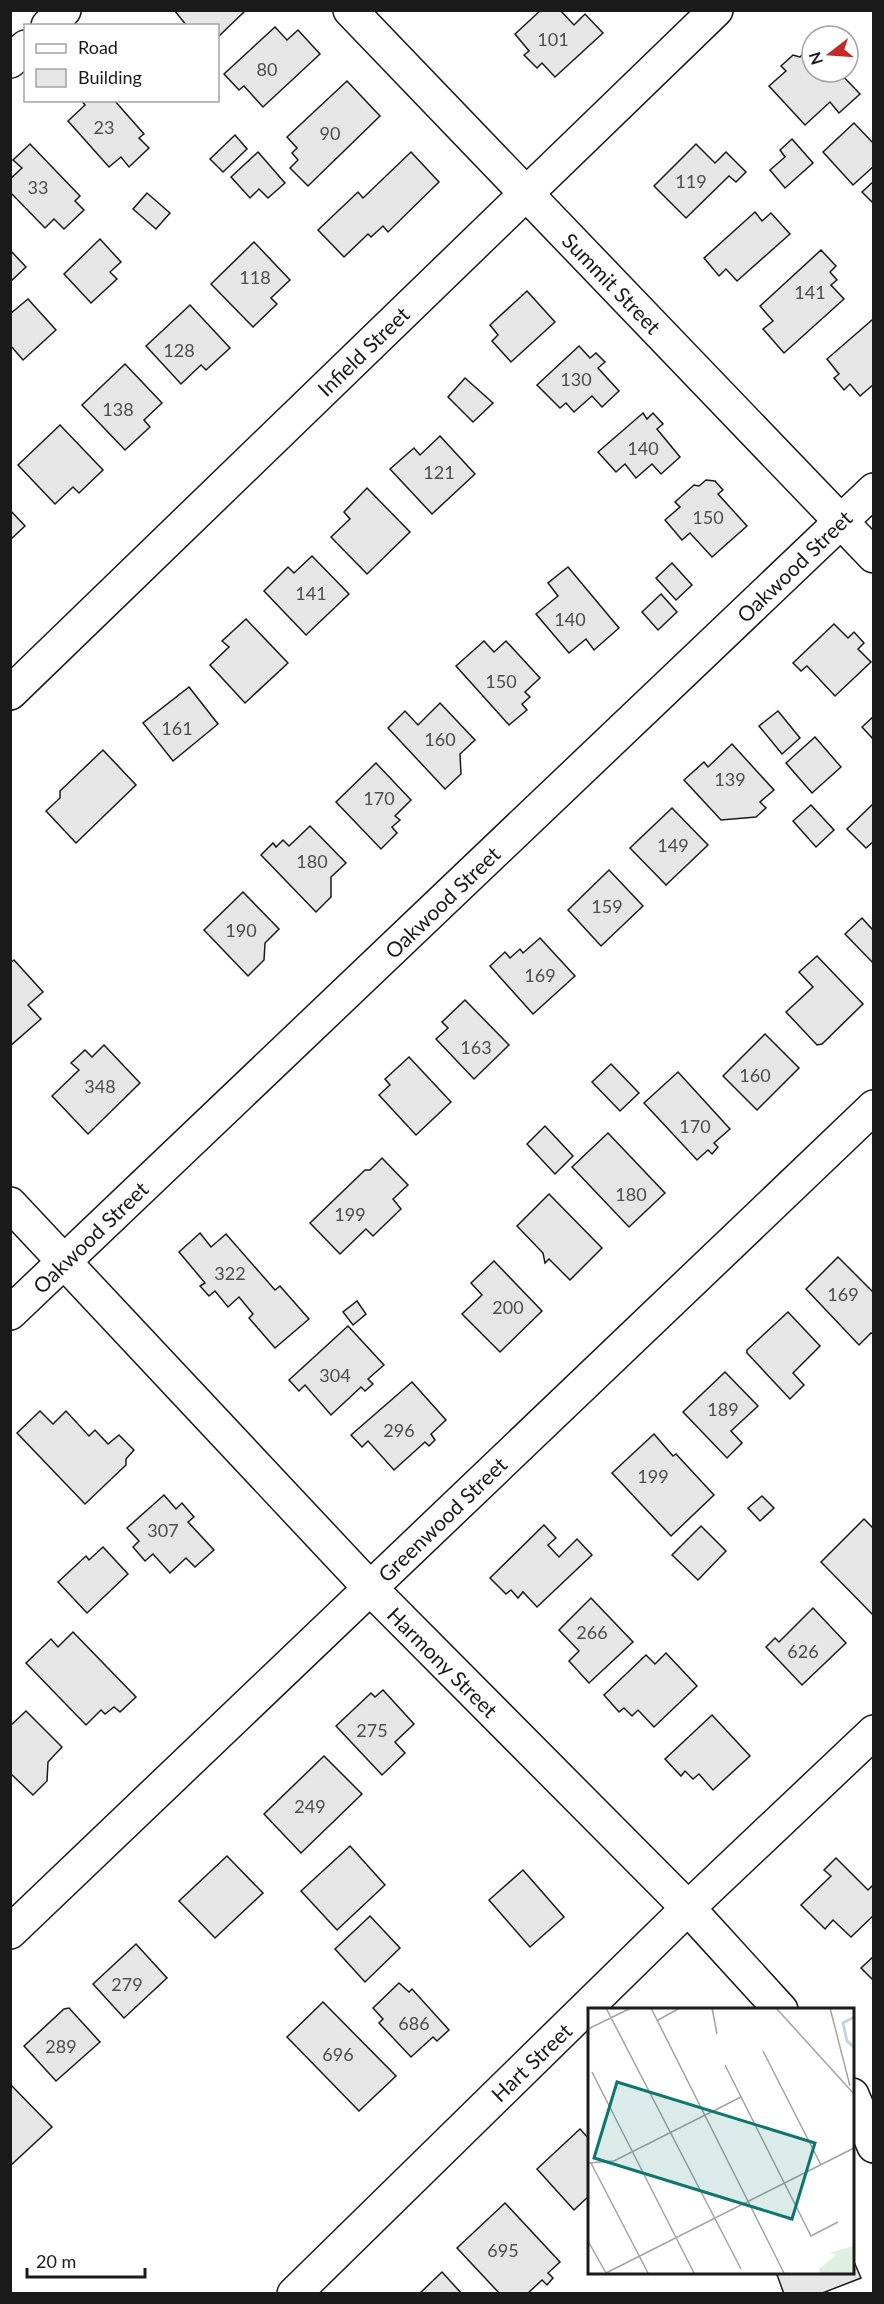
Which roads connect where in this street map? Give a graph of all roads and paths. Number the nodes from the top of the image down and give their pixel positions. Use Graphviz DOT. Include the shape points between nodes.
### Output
graph roads {
  1 [pos="64,10"];
  2 [pos="350,10"];
  3 [pos="716,10"];
  4 [pos="50,24"];
  5 [pos="24,49"];
  6 [pos="10,61"];
  7 [pos="525,193"];
  8 [pos="873,490"];
  9 [pos="841,521"];
  10 [pos="873,556"];
  11 [pos="10,693"];
  12 [pos="873,1107"];
  13 [pos="10,1204"];
  14 [pos="65,1262"];
  15 [pos="10,1313"];
  16 [pos="370,1588"];
  17 [pos="873,1732"];
  18 [pos="687,1908"];
  19 [pos="10,1932"];
  20 [pos="779,2008"];
  21 [pos="854,2100"];
  22 [pos="873,2146"];
  23 [pos="294,2294"];
  1 -- 4 [label="street"];
  2 -- 7 [label="street, Summit Street"];
  3 -- 7 [label="street, Infield Street"];
  5 -- 6 [label="street"];
  7 -- 9 [label="street, Summit Street"];
  7 -- 11 [label="street, Infield Street"];
  8 -- 9 [label="street, Oakwood Street"];
  9 -- 10 [label="street, Summit Street"];
  9 -- 14 [label="street, Oakwood Street"];
  12 -- 16 [label="street, Greenwood Street"];
  13 -- 14 [label="street, Harmony Street"];
  14 -- 15 [label="street, Oakwood Street"];
  14 -- 16 [label="street, Harmony Street"];
  16 -- 18 [label="street, Harmony Street"];
  16 -- 19 [label="street, Greenwood Street"];
  17 -- 18 [label="street, Hart Street"];
  18 -- 20 [label="street, Harmony Street"];
  18 -- 23 [label="street, Hart Street"];
  21 -- 22 [label="street"];
}
